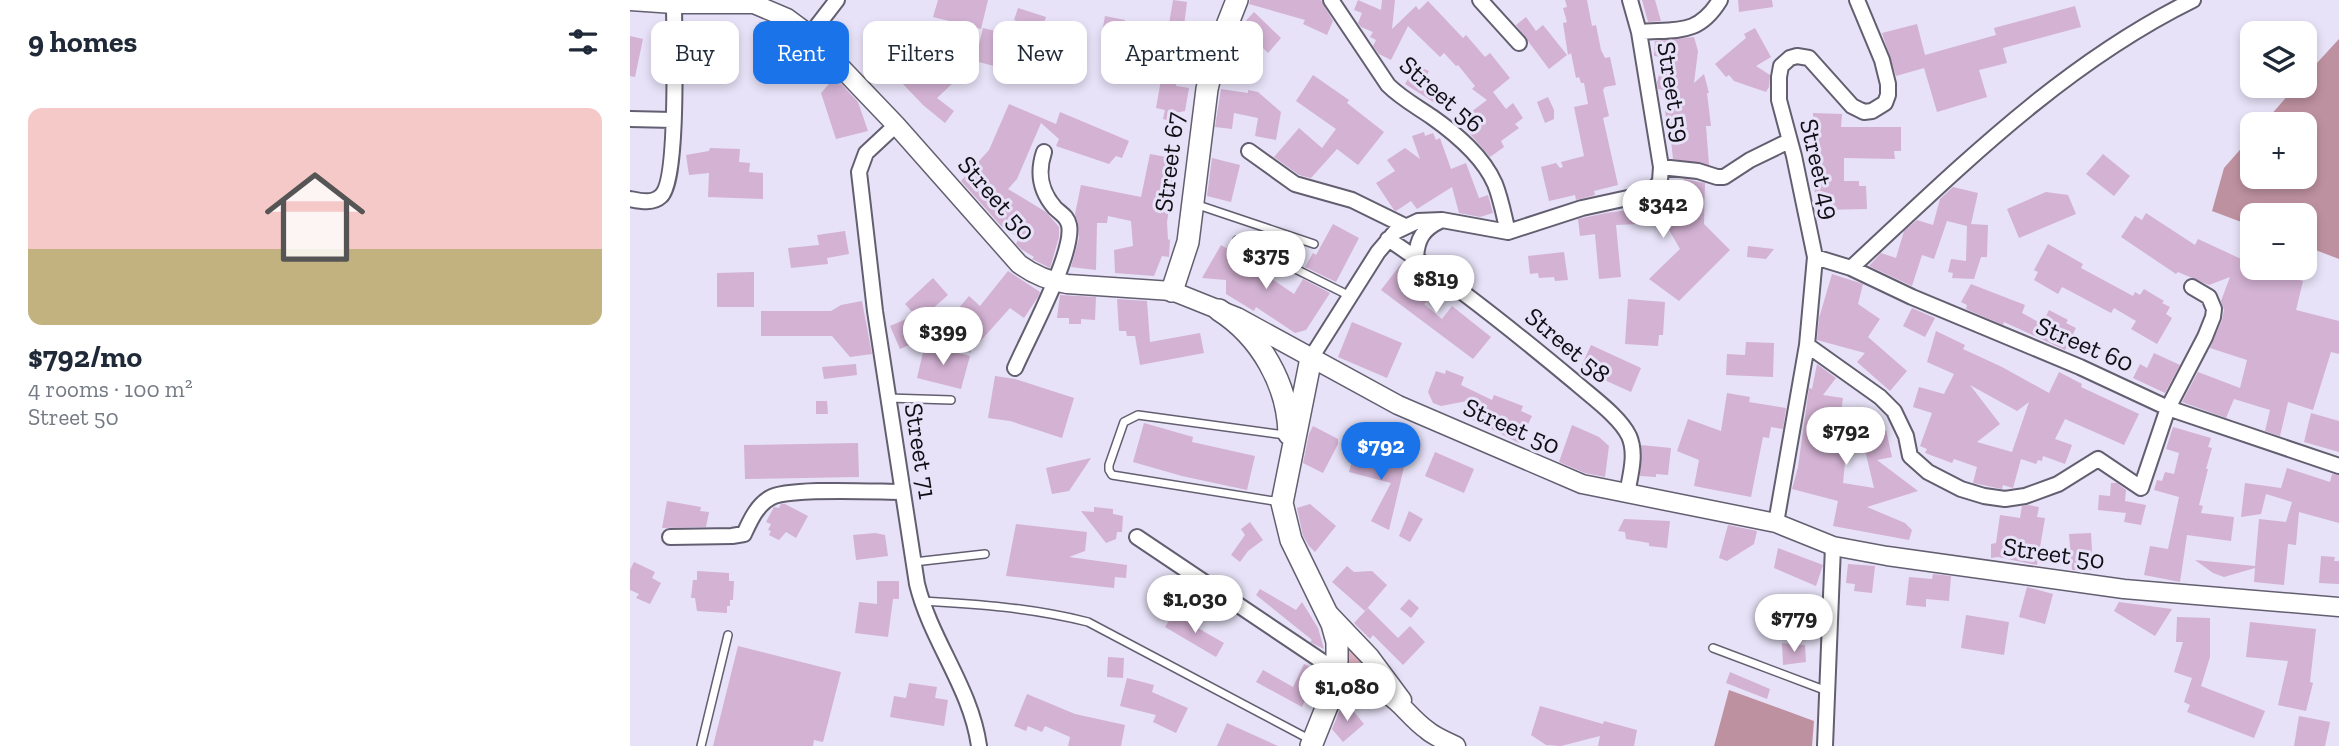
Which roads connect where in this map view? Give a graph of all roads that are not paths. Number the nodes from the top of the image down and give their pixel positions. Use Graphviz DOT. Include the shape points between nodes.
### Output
graph roads {
  1 [pos="1237,0"];
  2 [pos="1331,0"];
  3 [pos="1480,0"];
  4 [pos="1630,0"];
  5 [pos="1720,0"];
  6 [pos="1857,0"];
  7 [pos="2191,0"];
  8 [pos="630,1"];
  9 [pos="730,1"];
  10 [pos="754,2"];
  11 [pos="832,2"];
  12 [pos="674,4"];
  13 [pos="792,21"];
  14 [pos="820,21"];
  15 [pos="1639,32"];
  16 [pos="1519,43"];
  17 [pos="849,76"];
  18 [pos="630,119"];
  19 [pos="673,120"];
  20 [pos="897,125"];
  21 [pos="1789,141"];
  22 [pos="1249,151"];
  23 [pos="1044,152"];
  24 [pos="1661,167"];
  25 [pos="630,199"];
  26 [pos="1192,202"];
  27 [pos="1442,220"];
  28 [pos="1405,226"];
  29 [pos="1508,232"];
  30 [pos="1388,239"];
  31 [pos="1237,240"];
  32 [pos="1314,244"];
  33 [pos="1815,257"];
  34 [pos="1416,258"];
  35 [pos="1851,268"];
  36 [pos="1055,282"];
  37 [pos="2192,287"];
  38 [pos="1172,292"];
  39 [pos="1350,296"];
  40 [pos="1219,310"];
  41 [pos="1807,345"];
  42 [pos="1311,358"];
  43 [pos="1015,368"];
  44 [pos="888,398"];
  45 [pos="951,400"];
  46 [pos="2168,408"];
  47 [pos="1289,435"];
  48 [pos="2339,466"];
  49 [pos="1287,468"];
  50 [pos="902,492"];
  51 [pos="1627,494"];
  52 [pos="1282,503"];
  53 [pos="1776,523"];
  54 [pos="670,537"];
  55 [pos="1138,537"];
  56 [pos="1833,546"];
  57 [pos="985,554"];
  58 [pos="913,562"];
  59 [pos="921,601"];
  60 [pos="2339,607"];
  61 [pos="1325,609"];
  62 [pos="728,635"];
  63 [pos="1713,648"];
  64 [pos="1338,672"];
  65 [pos="1827,691"];
  66 [pos="1330,701"];
  67 [pos="1409,712"];
  68 [pos="1312,743"];
  69 [pos="701,746"];
  70 [pos="979,746"];
  71 [pos="1456,746"];
  72 [pos="1825,746"];
  1 -- 26 [label="main road, Street 67" via="1207,89"];
  2 -- 29 [label="street, Street 56" via="1388,85 1447,128 1482,163 1496,185"];
  3 -- 16 [label="street"];
  4 -- 15 [label="street, Street 59"];
  5 -- 15 [label="street" via="1704,22 1690,29"];
  6 -- 21 [label="street, Street 49" via="1882,61 1888,84 1885,103 1864,112 1852,106 1809,58 1790,58 1781,66 1779,77 1779,100"];
  7 -- 35 [label="street" via="2085,63 1942,181"];
  8 -- 12 [label="street"];
  9 -- 10 [label="street"];
  9 -- 12 [label="street"];
  10 -- 13 [label="street, Street 50"];
  11 -- 14 [label="street"];
  12 -- 19 [label="street"];
  15 -- 24 [label="street, Street 59"];
  17 -- 20 [label="street, Street 50"];
  18 -- 19 [label="street"];
  19 -- 25 [label="street" via="664,192 650,201"];
  20 -- 36 [label="street, Street 50" via="1019,264"];
  20 -- 44 [label="street, Street 71" via="866,153 859,172"];
  21 -- 24 [label="street" via="1724,177"];
  21 -- 33 [label="street, Street 49"];
  22 -- 28 [label="street" via="1295,184 1352,200"];
  23 -- 36 [label="street" via="1041,185 1069,225"];
  24 -- 29 [label="street, Street 59" via="1660,181 1646,194"];
  26 -- 32 [label="lane"];
  26 -- 38 [label="main road, Street 67" via="1188,242"];
  27 -- 28 [label="street, Street 59"];
  27 -- 29 [label="street, Street 59"];
  27 -- 34 [label="street" via="1422,233"];
  28 -- 30 [label="street, Street 59"];
  30 -- 34 [label="street, Street 58"];
  30 -- 39 [label="street, Street 59"];
  31 -- 39 [label="lane"];
  33 -- 35 [label="street, Street 60"];
  33 -- 41 [label="street, Street 49"];
  34 -- 51 [label="street, Street 58" via="1515,331 1626,431 1633,448"];
  35 -- 46 [label="street, Street 60"];
  36 -- 38 [label="street, Street 50"];
  36 -- 43 [label="street"];
  37 -- 46 [label="street" via="2209,297 2214,309 2205,337"];
  38 -- 40 [label="street, Street 50"];
  39 -- 42 [label="street, Street 59"];
  40 -- 42 [label="street, Street 50"];
  40 -- 47 [label="main road" via="1247,333 1268,361 1285,405"];
  41 -- 46 [label="street" via="1894,411 1910,456 1927,472 1984,496 2025,496 2058,484 2098,459 2141,488"];
  41 -- 53 [label="street, Street 49"];
  42 -- 49 [label="main road"];
  42 -- 51 [label="street, Street 50" via="1398,405 1560,476"];
  44 -- 45 [label="lane"];
  44 -- 50 [label="street, Street 71"];
  46 -- 48 [label="street, Street 60"];
  47 -- 49 [label="main road"];
  47 -- 52 [label="lane" via="1138,415 1124,422 1109,465 1112,475"];
  49 -- 52 [label="main road"];
  50 -- 54 [label="street" via="772,496 761,505 744,534"];
  50 -- 58 [label="street, Street 71"];
  51 -- 53 [label="street, Street 50"];
  52 -- 61 [label="main road" via="1291,540"];
  53 -- 56 [label="street, Street 50"];
  55 -- 64 [label="street"];
  56 -- 60 [label="street, Street 50" via="2124,589"];
  56 -- 65 [label="street"];
  57 -- 58 [label="lane"];
  58 -- 59 [label="street, Street 71"];
  59 -- 68 [label="lane" via="994,605 1088,622"];
  59 -- 70 [label="street, Street 71" via="968,702"];
  61 -- 64 [label="main road" via="1336,639"];
  61 -- 67 [label="street" via="1382,672"];
  62 -- 69 [label="lane"];
  63 -- 65 [label="lane"];
  64 -- 66 [label="main road"];
  65 -- 72 [label="street"];
  66 -- 67 [label="street" via="1348,689 1372,688"];
  66 -- 68 [label="main road"];
  67 -- 71 [label="street" via="1426,730"];
}
